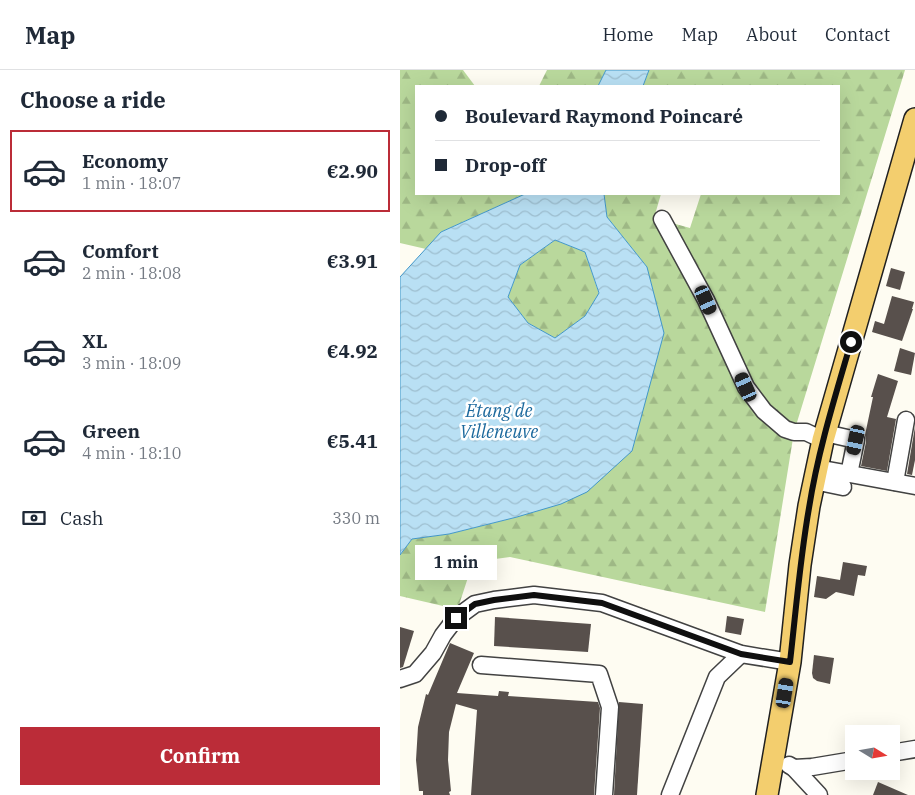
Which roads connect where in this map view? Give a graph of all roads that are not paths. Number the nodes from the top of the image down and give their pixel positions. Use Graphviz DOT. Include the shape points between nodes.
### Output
graph roads {
  1 [pos="915,119"];
  2 [pos="911,153"];
  3 [pos="662,218"];
  4 [pos="906,420"];
  5 [pos="824,436"];
  6 [pos="816,474"];
  7 [pos="846,481"];
  8 [pos="895,482"];
  9 [pos="915,486"];
  10 [pos="741,654"];
  11 [pos="790,662"];
  12 [pos="481,665"];
  13 [pos="400,679"];
  14 [pos="915,749"];
  15 [pos="900,752"];
  16 [pos="775,757"];
  17 [pos="845,762"];
  18 [pos="794,768"];
  19 [pos="604,795"];
  20 [pos="670,795"];
  21 [pos="767,795"];
  22 [pos="820,795"];
  1 -- 2 [label="main road"];
  2 -- 5 [label="main road"];
  3 -- 5 [label="street" via="706,300 746,387 785,429"];
  4 -- 8 [label="street"];
  5 -- 6 [label="main road"];
  5 -- 7 [label="street" via="856,440"];
  6 -- 7 [label="street"];
  6 -- 11 [label="main road" via="800,565"];
  7 -- 8 [label="street"];
  8 -- 9 [label="street"];
  10 -- 11 [label="street"];
  10 -- 13 [label="street" via="602,603 534,595 475,604 456,618 415,674"];
  10 -- 20 [label="street" via="717,677"];
  11 -- 16 [label="main road"];
  12 -- 19 [label="street" via="599,674 610,707"];
  14 -- 15 [label="street"];
  16 -- 18 [label="street"];
  16 -- 21 [label="main road"];
  17 -- 18 [label="street"];
  18 -- 22 [label="street"];
}
